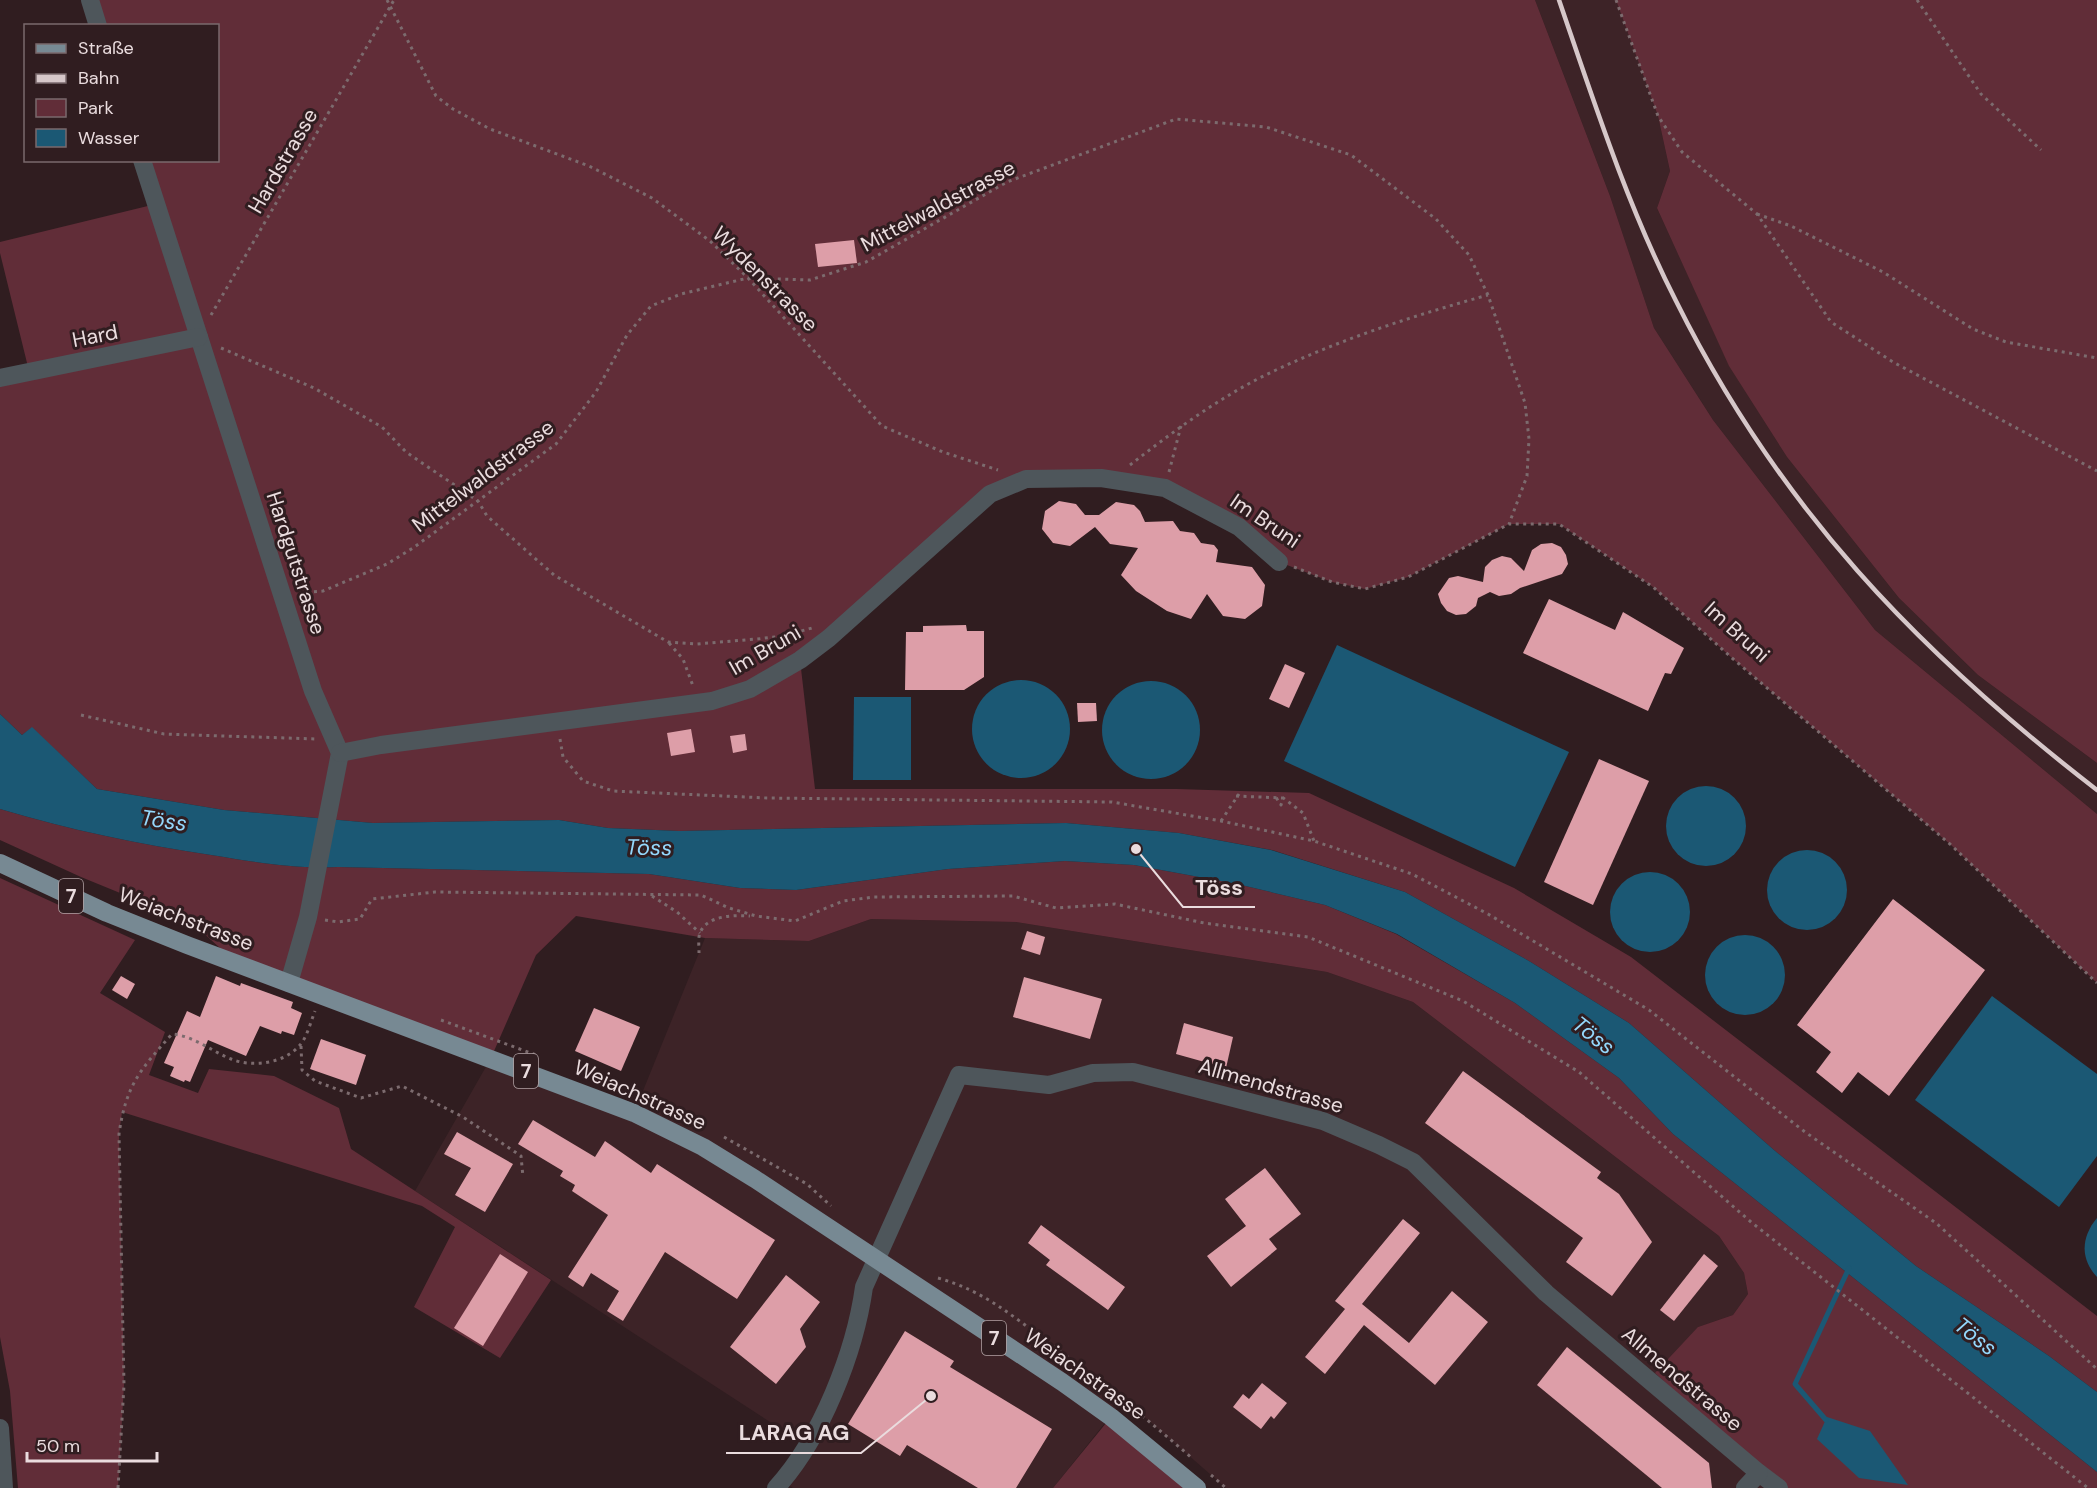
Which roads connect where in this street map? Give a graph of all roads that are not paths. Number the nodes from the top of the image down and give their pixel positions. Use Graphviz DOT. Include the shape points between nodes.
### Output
graph roads {
  1 [pos="90,0"];
  2 [pos="97,24"];
  3 [pos="143,162"];
  4 [pos="201,341"];
  5 [pos="0,378"];
  6 [pos="1279,562"];
  7 [pos="336,745"];
  8 [pos="0,863"];
  9 [pos="289,983"];
  10 [pos="876,1261"];
  11 [pos="0,1428"];
  12 [pos="1760,1473"];
  13 [pos="3,1488"];
  14 [pos="776,1488"];
  15 [pos="1197,1488"];
  16 [pos="1745,1488"];
  17 [pos="1779,1488"];
  1 -- 2 [label="street"];
  3 -- 4 [label="street, Hardgutstrasse"];
  4 -- 5 [label="street, Hard"];
  4 -- 7 [label="street, Hardgutstrasse" via="313,691"];
  6 -- 7 [label="street, Im Bruni" via="1239,527 1165,488 1101,478 1026,479 990,494 829,638 750,689 698,704 381,745"];
  7 -- 9 [label="street" via="336,779 309,914"];
  8 -- 9 [label="main road, Weiachstrasse / 7" via="142,928"];
  9 -- 10 [label="main road, Weiachstrasse / 7" via="634,1113 704,1147"];
  10 -- 12 [label="street, Allmendstrasse" via="959,1076 1049,1084 1093,1073 1133,1072 1323,1121 1413,1162 1546,1293"];
  10 -- 14 [label="street" via="864,1287 860,1316 835,1386 808,1446"];
  10 -- 15 [label="main road, Weiachstrasse / 7" via="1062,1382"];
  11 -- 13 [label="street"];
  12 -- 16 [label="street"];
  12 -- 17 [label="street, Allmendstrasse"];
}
